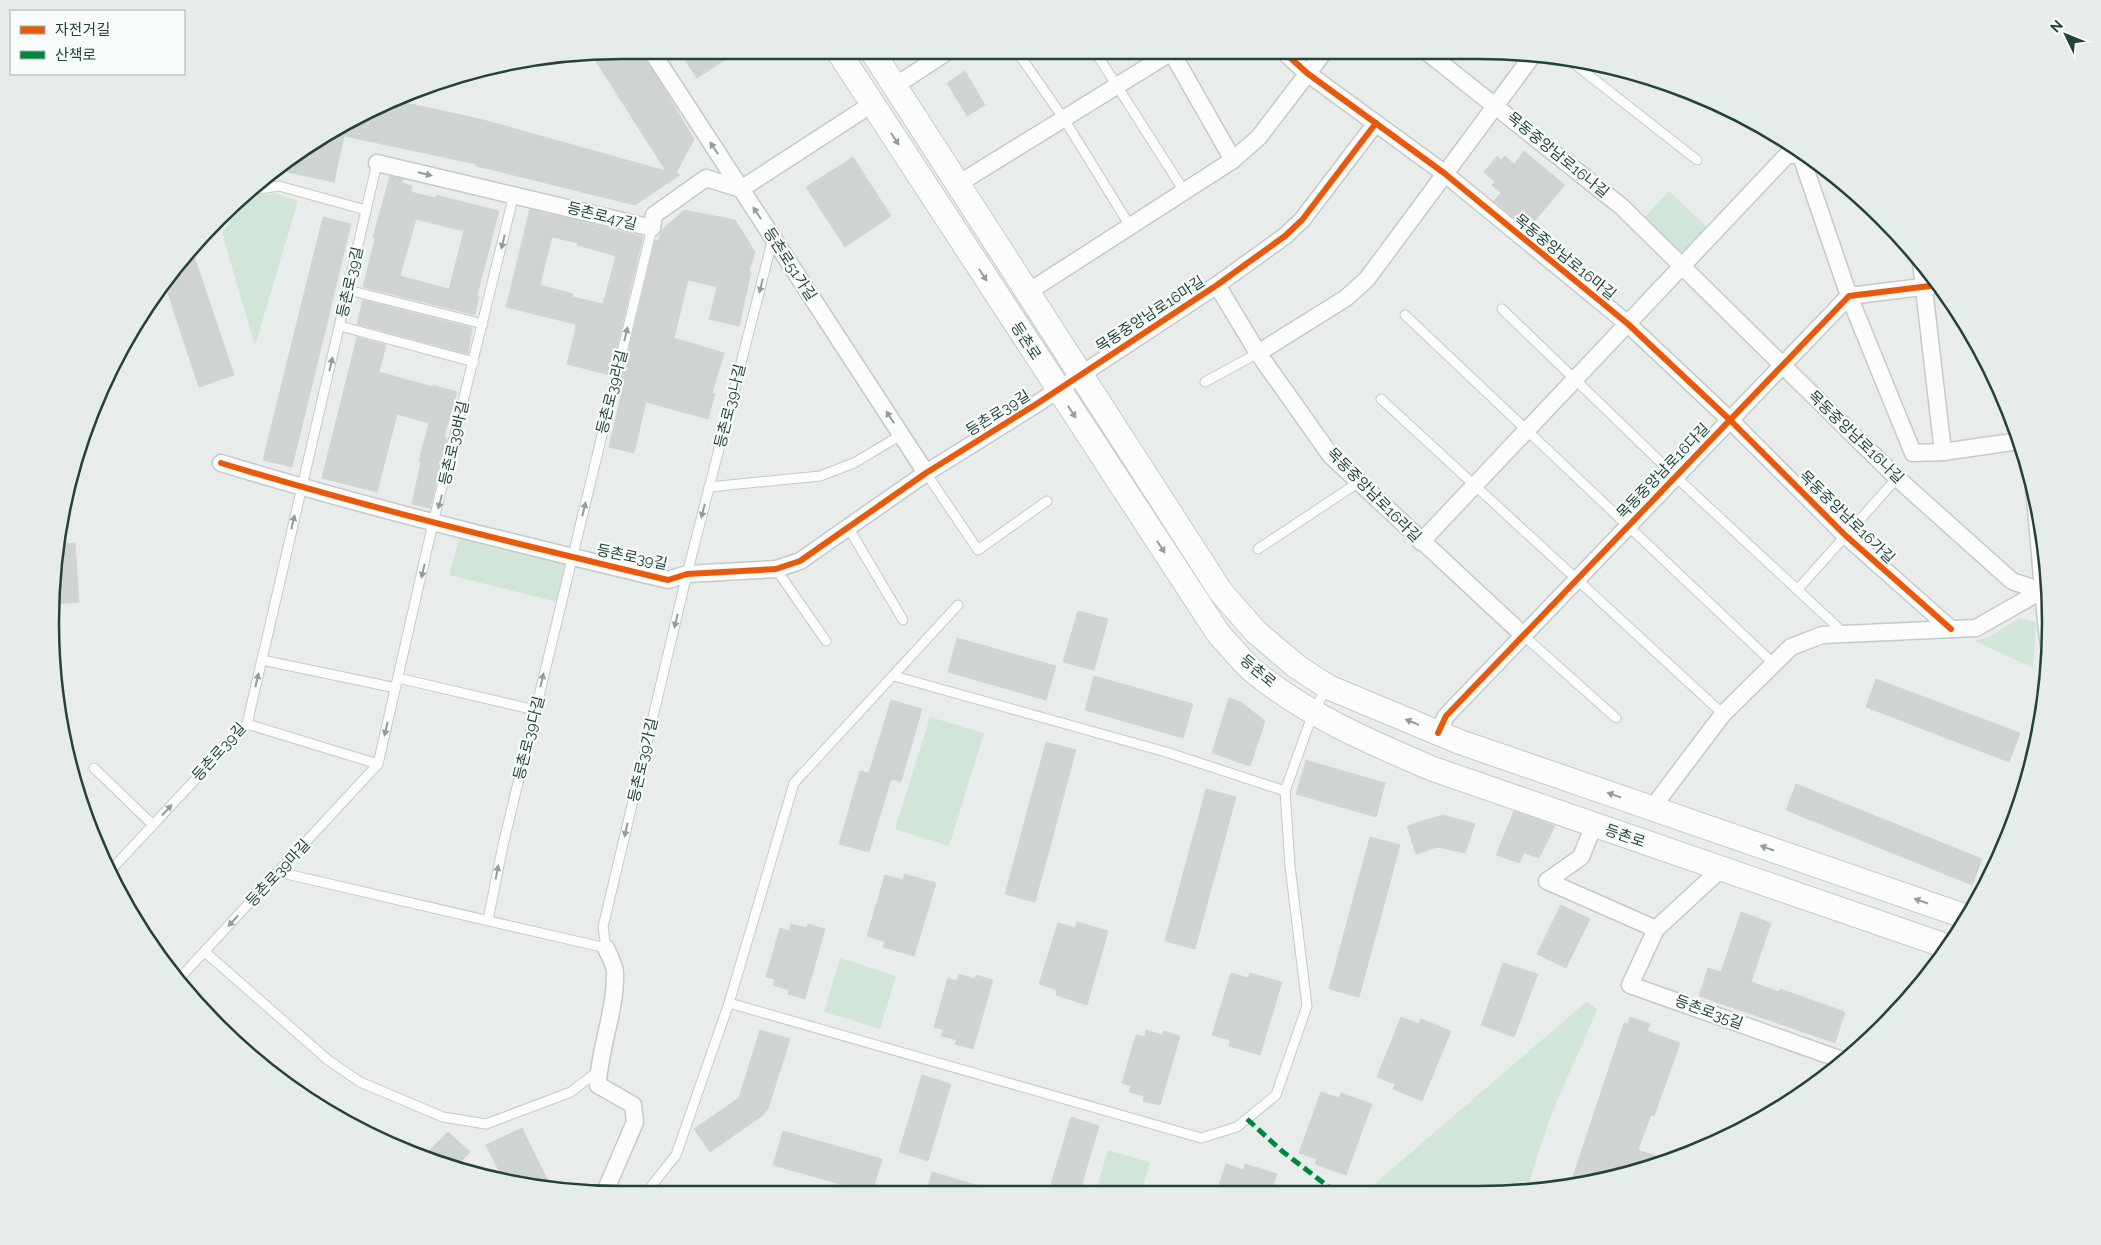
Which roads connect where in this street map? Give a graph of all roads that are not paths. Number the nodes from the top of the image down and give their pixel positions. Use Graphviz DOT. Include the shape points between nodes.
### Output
graph roads {
  1 [pos="657,59"];
  2 [pos="843,59"];
  3 [pos="877,59"];
  4 [pos="937,59"];
  5 [pos="1022,59"];
  6 [pos="1100,59"];
  7 [pos="1160,59"];
  8 [pos="1174,59"];
  9 [pos="1292,59"];
  10 [pos="1318,59"];
  11 [pos="1436,59"];
  12 [pos="1528,61"];
  13 [pos="1581,69"];
  14 [pos="1307,73"];
  15 [pos="1116,84"];
  16 [pos="895,86"];
  17 [pos="872,104"];
  18 [pos="1495,105"];
  19 [pos="1064,118"];
  20 [pos="1376,123"];
  21 [pos="1794,155"];
  22 [pos="1233,160"];
  23 [pos="1697,160"];
  24 [pos="377,163"];
  25 [pos="1807,164"];
  26 [pos="1444,173"];
  27 [pos="958,184"];
  28 [pos="264,188"];
  29 [pos="741,188"];
  30 [pos="1184,191"];
  31 [pos="514,194"];
  32 [pos="366,210"];
  33 [pos="1130,226"];
  34 [pos="652,228"];
  35 [pos="773,238"];
  36 [pos="1682,266"];
  37 [pos="1217,285"];
  38 [pos="1931,286"];
  39 [pos="348,290"];
  40 [pos="1028,292"];
  41 [pos="1849,296"];
  42 [pos="1502,309"];
  43 [pos="1405,315"];
  44 [pos="483,324"];
  45 [pos="1628,324"];
  46 [pos="340,326"];
  47 [pos="1258,353"];
  48 [pos="474,362"];
  49 [pos="1783,365"];
  50 [pos="1082,374"];
  51 [pos="1575,379"];
  52 [pos="1205,382"];
  53 [pos="1058,390"];
  54 [pos="1381,399"];
  55 [pos="1730,420"];
  56 [pos="1527,430"];
  57 [pos="901,435"];
  58 [pos="2012,442"];
  59 [pos="1943,452"];
  60 [pos="221,463"];
  61 [pos="926,473"];
  62 [pos="1676,476"];
  63 [pos="1897,478"];
  64 [pos="1359,482"];
  65 [pos="1475,485"];
  66 [pos="709,487"];
  67 [pos="301,488"];
  68 [pos="1047,500"];
  69 [pos="433,523"];
  70 [pos="1628,526"];
  71 [pos="848,527"];
  72 [pos="1845,535"];
  73 [pos="1421,542"];
  74 [pos="1258,549"];
  75 [pos="572,557"];
  76 [pos="776,569"];
  77 [pos="687,574"];
  78 [pos="1577,579"];
  79 [pos="1798,589"];
  80 [pos="2041,590"];
  81 [pos="2041,593"];
  82 [pos="958,605"];
  83 [pos="903,620"];
  84 [pos="1951,629"];
  85 [pos="1846,634"];
  86 [pos="1523,635"];
  87 [pos="826,640"];
  88 [pos="262,660"];
  89 [pos="1774,664"];
  90 [pos="894,676"];
  91 [pos="397,683"];
  92 [pos="1328,687"];
  93 [pos="535,710"];
  94 [pos="1313,713"];
  95 [pos="1723,714"];
  96 [pos="1616,718"];
  97 [pos="247,724"];
  98 [pos="1438,733"];
  99 [pos="378,764"];
  100 [pos="94,768"];
  101 [pos="1285,791"];
  102 [pos="1652,808"];
  103 [pos="153,825"];
  104 [pos="1594,825"];
  105 [pos="114,866"];
  106 [pos="1720,869"];
  107 [pos="278,872"];
  108 [pos="1960,915"];
  109 [pos="488,920"];
  110 [pos="1656,929"];
  111 [pos="1941,944"];
  112 [pos="606,948"];
  113 [pos="204,952"];
  114 [pos="183,975"];
  115 [pos="729,1003"];
  116 [pos="1836,1058"];
  117 [pos="598,1071"];
  118 [pos="608,1186"];
  119 [pos="651,1186"];
  29 -- 1 [label="street, 등촌로51가길, one-way"];
  2 -- 17 [label="main road, 등촌로"];
  3 -- 16 [label="main road, 등촌로"];
  4 -- 16 [label="street"];
  5 -- 19 [label="lane"];
  6 -- 15 [label="lane"];
  7 -- 15 [label="street"];
  8 -- 22 [label="street"];
  9 -- 14 [label="street, 목동중앙남로16마길"];
  10 -- 14 [label="street"];
  11 -- 18 [label="street, 목동중앙남로16나길"];
  12 -- 18 [label="street"];
  13 -- 23 [label="lane"];
  14 -- 20 [label="street, 목동중앙남로16마길"];
  14 -- 22 [label="street" via="1259,138"];
  15 -- 19 [label="street"];
  15 -- 30 [label="lane"];
  16 -- 27 [label="main road, 등촌로"];
  17 -- 29 [label="street"];
  17 -- 53 [label="main road, 등촌로, one-way"];
  18 -- 26 [label="street"];
  18 -- 36 [label="street, 목동중앙남로16나길" via="1622,208"];
  19 -- 27 [label="street"];
  19 -- 33 [label="lane"];
  20 -- 26 [label="street, 목동중앙남로16마길"];
  20 -- 37 [label="street, 목동중앙남로16마길" via="1302,220"];
  21 -- 36 [label="street" via="1788,155"];
  22 -- 30 [label="street"];
  24 -- 31 [label="street, 등촌로47길, one-way"];
  24 -- 32 [label="lane, 등촌로39길"];
  25 -- 41 [label="street"];
  26 -- 45 [label="street, 목동중앙남로16마길"];
  26 -- 47 [label="street" via="1367,279 1346,298"];
  27 -- 40 [label="main road, 등촌로"];
  28 -- 32 [label="lane" via="278,186"];
  29 -- 34 [label="street, 등촌로47길" via="706,178 654,215"];
  35 -- 29 [label="street, 등촌로51가길, one-way"];
  30 -- 33 [label="street"];
  31 -- 34 [label="street, 등촌로47길"];
  31 -- 44 [label="lane, 등촌로39바길, one-way"];
  32 -- 39 [label="lane, 등촌로39길"];
  33 -- 40 [label="street"];
  75 -- 34 [label="lane, 등촌로39라길, one-way"];
  57 -- 35 [label="street, 등촌로51가길, one-way"];
  35 -- 66 [label="lane, 등촌로39나길, one-way"];
  36 -- 45 [label="street"];
  36 -- 49 [label="street, 목동중앙남로16나길"];
  37 -- 47 [label="street, 목동중앙남로16라길"];
  37 -- 50 [label="street, 목동중앙남로16마길"];
  38 -- 41 [label="street"];
  38 -- 59 [label="street"];
  39 -- 44 [label="lane"];
  39 -- 46 [label="lane, 등촌로39길"];
  40 -- 50 [label="main road, 등촌로"];
  41 -- 49 [label="street, 목동중앙남로16다길"];
  41 -- 59 [label="street" via="1913,453"];
  42 -- 51 [label="lane, 목동중앙남로16다길"];
  43 -- 56 [label="lane, 목동중앙남로16다길"];
  44 -- 48 [label="lane, 등촌로39바길"];
  45 -- 51 [label="street"];
  45 -- 55 [label="street, 목동중앙남로16마길"];
  46 -- 48 [label="lane"];
  67 -- 46 [label="lane, 등촌로39길, one-way"];
  47 -- 52 [label="lane"];
  47 -- 64 [label="street, 목동중앙남로16라길" via="1331,456"];
  48 -- 69 [label="lane, 등촌로39바길, one-way"];
  49 -- 55 [label="street, 목동중앙남로16다길"];
  49 -- 63 [label="street, 목동중앙남로16나길"];
  50 -- 53 [label="street, 목동중앙남로16마길"];
  50 -- 92 [label="main road, 등촌로" via="1221,592 1256,632 1296,666"];
  51 -- 56 [label="street"];
  51 -- 62 [label="lane, 목동중앙남로16다길"];
  53 -- 61 [label="street, 등촌로39길"];
  53 -- 94 [label="main road, 등촌로, one-way" via="1218,633 1252,669"];
  54 -- 65 [label="lane"];
  55 -- 62 [label="street, 목동중앙남로16다길"];
  55 -- 72 [label="street, 목동중앙남로16가길"];
  56 -- 65 [label="street"];
  56 -- 70 [label="lane, 목동중앙남로16다길"];
  57 -- 61 [label="street, 등촌로51가길"];
  57 -- 66 [label="lane" via="854,462 820,476"];
  58 -- 59 [label="street"];
  60 -- 67 [label="street, 등촌로39길"];
  61 -- 68 [label="lane" via="978,550"];
  61 -- 71 [label="street, 등촌로39길"];
  62 -- 70 [label="street, 목동중앙남로16다길"];
  62 -- 79 [label="lane"];
  63 -- 72 [label="lane"];
  63 -- 80 [label="street, 목동중앙남로16나길" via="2012,581"];
  64 -- 73 [label="street, 목동중앙남로16라길"];
  64 -- 74 [label="lane"];
  65 -- 73 [label="street"];
  65 -- 78 [label="lane"];
  66 -- 77 [label="lane, 등촌로39나길, one-way"];
  67 -- 69 [label="street, 등촌로39길"];
  88 -- 67 [label="lane, 등촌로39길, one-way"];
  69 -- 75 [label="street, 등촌로39길"];
  69 -- 91 [label="lane, 등촌로39마길, one-way"];
  70 -- 78 [label="street, 목동중앙남로16다길"];
  70 -- 89 [label="lane"];
  71 -- 76 [label="street, 등촌로39길" via="800,561"];
  71 -- 83 [label="lane"];
  72 -- 79 [label="lane"];
  72 -- 84 [label="street, 목동중앙남로16가길"];
  73 -- 86 [label="street, 목동중앙남로16라길"];
  75 -- 77 [label="street, 등촌로39길" via="668,580"];
  93 -- 75 [label="lane, 등촌로39다길, one-way"];
  76 -- 77 [label="street, 등촌로39길"];
  76 -- 87 [label="lane"];
  77 -- 112 [label="lane, 등촌로39가길, one-way" via="603,927"];
  78 -- 86 [label="street, 목동중앙남로16다길"];
  78 -- 95 [label="lane"];
  79 -- 85 [label="lane"];
  81 -- 84 [label="street" via="1976,628"];
  82 -- 90 [label="lane"];
  84 -- 85 [label="street"];
  85 -- 89 [label="street" via="1822,635 1791,647"];
  86 -- 96 [label="lane"];
  86 -- 98 [label="street, 목동중앙남로16다길" via="1446,716"];
  88 -- 91 [label="lane"];
  97 -- 88 [label="lane, 등촌로39길, one-way"];
  89 -- 95 [label="street"];
  90 -- 101 [label="lane" via="1166,752"];
  90 -- 115 [label="lane" via="794,783"];
  91 -- 93 [label="lane"];
  91 -- 99 [label="lane, 등촌로39마길, one-way"];
  92 -- 94 [label="lane"];
  98 -- 92 [label="main road, 등촌로, one-way"];
  109 -- 93 [label="lane, 등촌로39다길, one-way"];
  94 -- 101 [label="lane"];
  94 -- 104 [label="main road, 등촌로" via="1364,740 1433,769"];
  95 -- 102 [label="street"];
  97 -- 99 [label="lane"];
  103 -- 97 [label="lane, 등촌로39길, one-way"];
  102 -- 98 [label="main road, 등촌로, one-way"];
  99 -- 107 [label="lane, 등촌로39마길"];
  100 -- 103 [label="lane"];
  101 -- 115 [label="lane" via="1290,866 1307,1006 1276,1095 1237,1127 1201,1138"];
  108 -- 102 [label="main road, 등촌로, one-way"];
  103 -- 105 [label="lane, 등촌로39길"];
  104 -- 106 [label="main road, 등촌로"];
  104 -- 110 [label="street" via="1581,857 1547,881"];
  106 -- 110 [label="street, 등촌로35길"];
  106 -- 111 [label="main road, 등촌로"];
  107 -- 109 [label="lane"];
  107 -- 113 [label="lane, 등촌로39마길, one-way"];
  109 -- 112 [label="lane"];
  110 -- 116 [label="street, 등촌로35길" via="1630,985"];
  112 -- 117 [label="street, 등촌로39가길" via="615,972"];
  113 -- 114 [label="lane, 등촌로39마길"];
  113 -- 117 [label="lane" via="328,1060 360,1082 443,1117 486,1124 571,1092"];
  115 -- 119 [label="lane" via="676,1155"];
  117 -- 118 [label="street" via="598,1085 633,1105 635,1122"];
}
